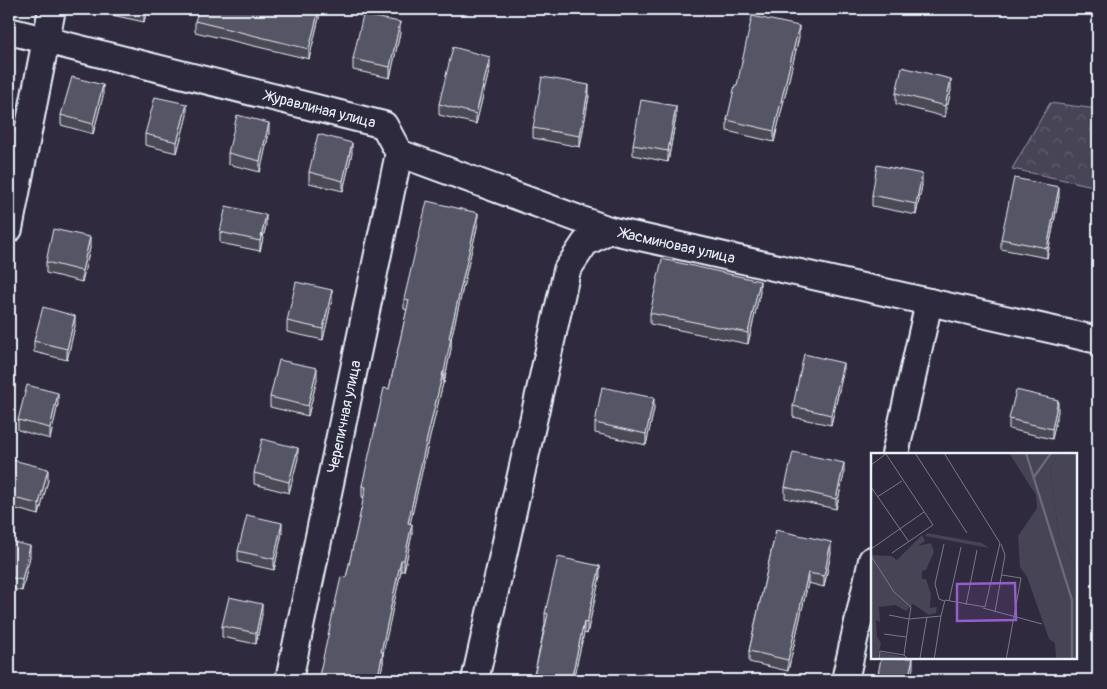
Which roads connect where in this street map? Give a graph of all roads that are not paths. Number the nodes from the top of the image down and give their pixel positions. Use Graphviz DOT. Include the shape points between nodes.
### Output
graph roads {
  1 [pos="52,9"];
  2 [pos="9,31"];
  3 [pos="46,41"];
  4 [pos="399,153"];
  5 [pos="9,229"];
  6 [pos="610,230"];
  7 [pos="929,302"];
  8 [pos="1098,340"];
  9 [pos="895,453"];
  10 [pos="871,564"];
  11 [pos="289,680"];
  12 [pos="475,680"];
  13 [pos="845,680"];
  1 -- 3 [label="street"];
  2 -- 3 [label="street, Журавлиная улица"];
  3 -- 4 [label="street, Журавлиная улица" via="384,126"];
  3 -- 5 [label="street"];
  4 -- 6 [label="street"];
  4 -- 11 [label="street, Черепичная улица"];
  6 -- 7 [label="street, Жасминовая улица"];
  6 -- 12 [label="street, Жасминовая улица" via="585,243 567,270"];
  7 -- 8 [label="street, Жасминовая улица"];
  7 -- 9 [label="street"];
  10 -- 13 [label="street"];
}
